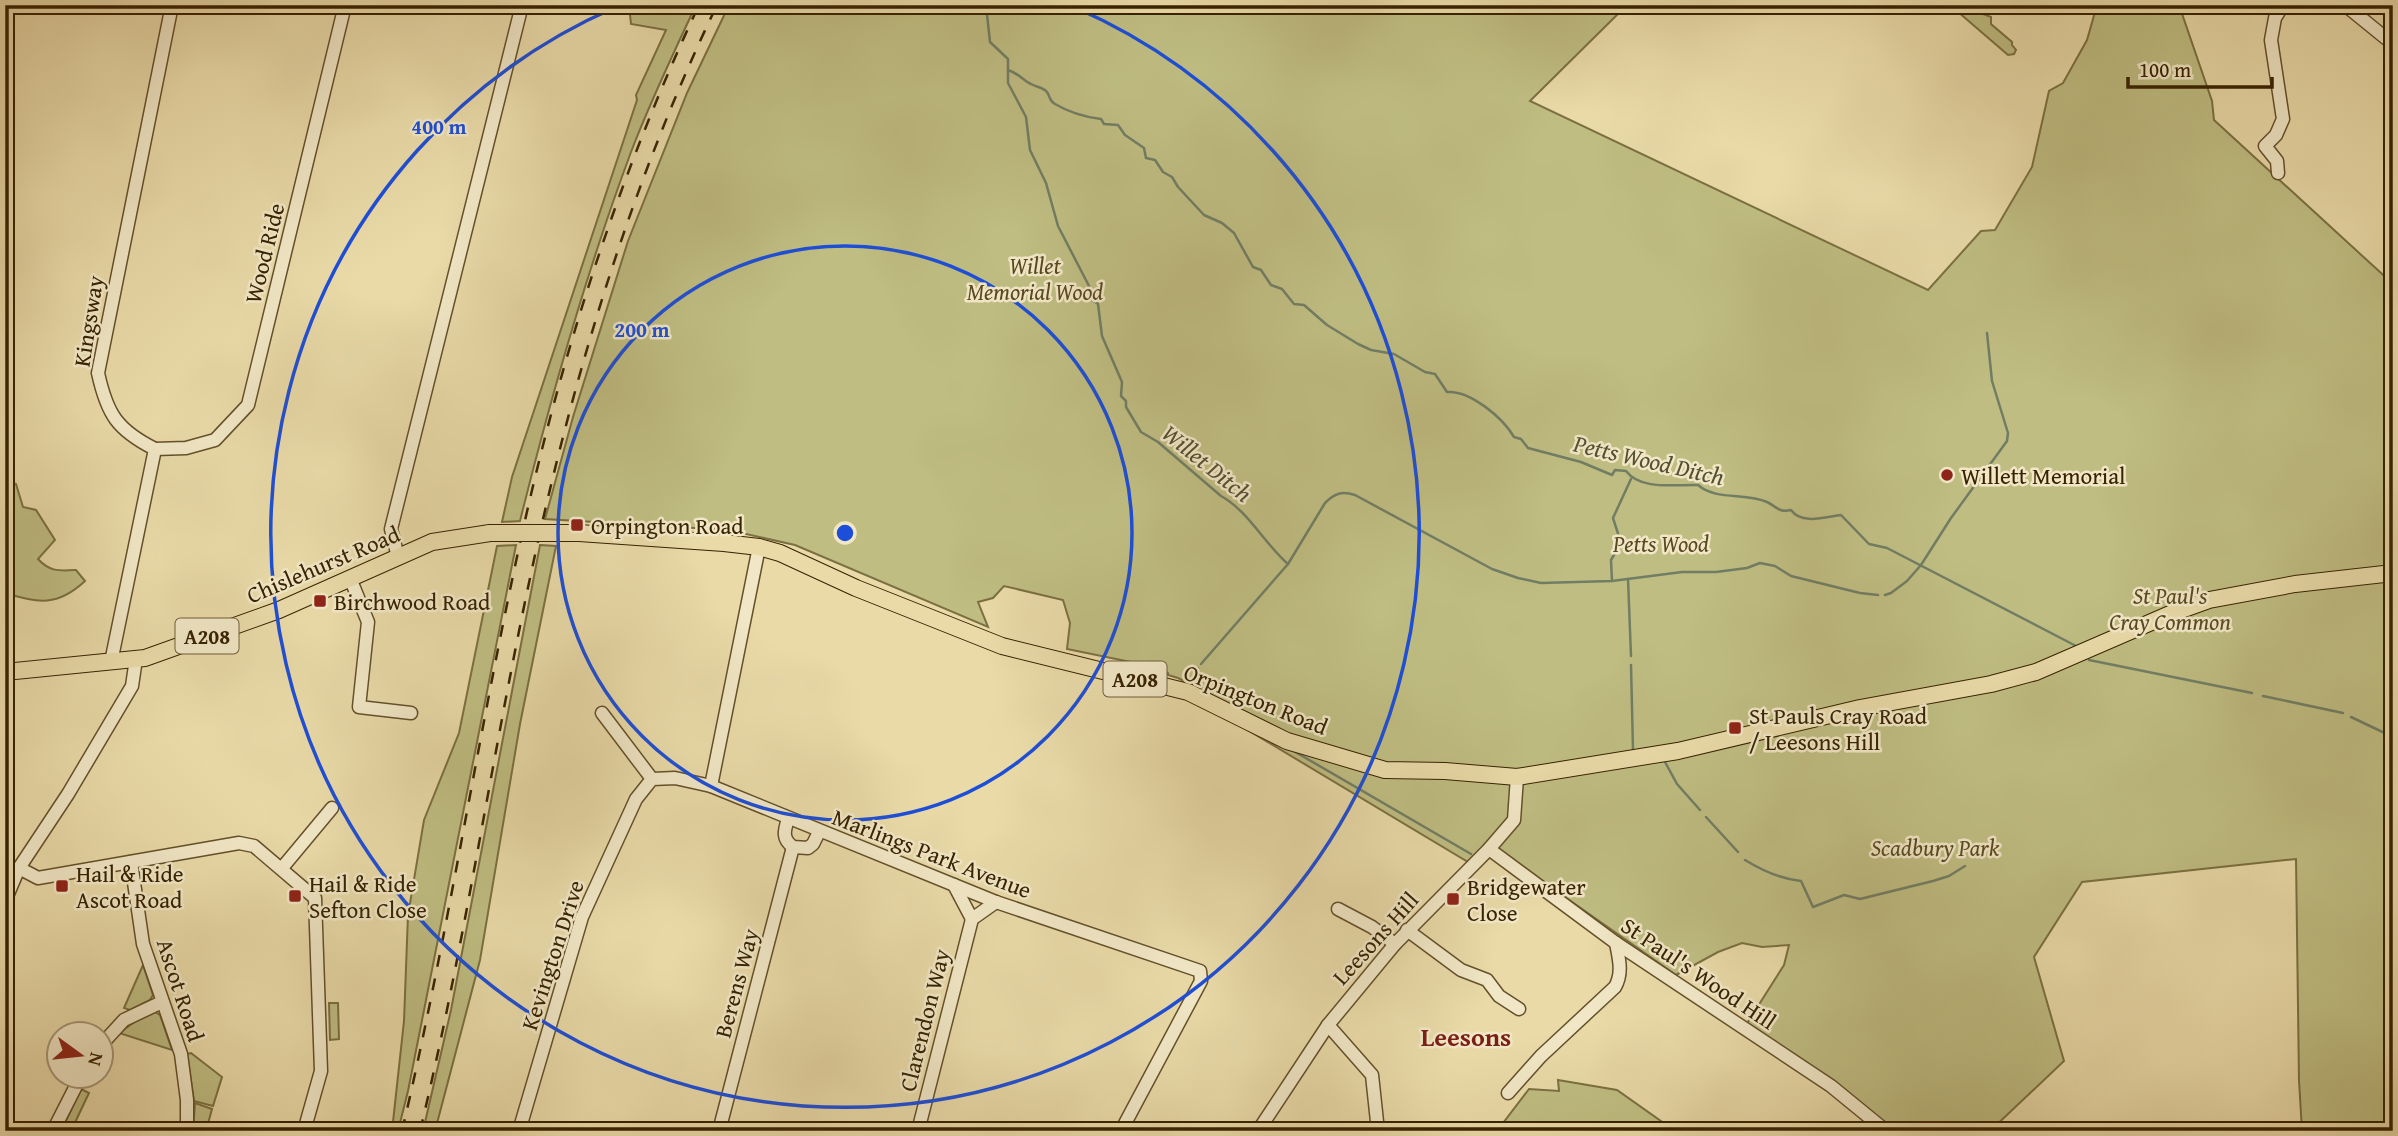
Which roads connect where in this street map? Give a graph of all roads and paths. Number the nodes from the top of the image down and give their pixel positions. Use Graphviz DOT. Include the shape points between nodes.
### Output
graph roads {
  1 [pos="172,5"];
  2 [pos="345,5"];
  3 [pos="522,5"];
  4 [pos="2283,5"];
  5 [pos="2345,5"];
  6 [pos="2393,44"];
  7 [pos="2278,173"];
  8 [pos="155,449"];
  9 [pos="579,533"];
  10 [pos="759,547"];
  11 [pos="398,556"];
  12 [pos="2393,573"];
  13 [pos="350,578"];
  14 [pos="136,659"];
  15 [pos="111,663"];
  16 [pos="5,672"];
  17 [pos="411,713"];
  18 [pos="602,713"];
  19 [pos="1517,777"];
  20 [pos="652,779"];
  21 [pos="711,786"];
  22 [pos="332,808"];
  23 [pos="788,819"];
  24 [pos="819,831"];
  25 [pos="793,847"];
  26 [pos="1489,849"];
  27 [pos="131,862"];
  28 [pos="19,868"];
  29 [pos="282,868"];
  30 [pos="954,885"];
  31 [pos="5,901"];
  32 [pos="996,902"];
  33 [pos="1338,909"];
  34 [pos="971,919"];
  35 [pos="1407,930"];
  36 [pos="1616,943"];
  37 [pos="1395,944"];
  38 [pos="162,1002"];
  39 [pos="1519,1009"];
  40 [pos="1328,1025"];
  41 [pos="116,1029"];
  42 [pos="74,1090"];
  43 [pos="1508,1093"];
  44 [pos="53,1131"];
  45 [pos="187,1131"];
  46 [pos="304,1131"];
  47 [pos="519,1131"];
  48 [pos="719,1131"];
  49 [pos="918,1131"];
  50 [pos="1121,1131"];
  51 [pos="1258,1131"];
  52 [pos="1378,1131"];
  53 [pos="1886,1131"];
  1 -- 8 [label="street, Kingsway" via="98,373 103,397 118,425"];
  2 -- 8 [label="street, Wood Ride" via="248,405 215,440 186,448"];
  3 -- 11 [label="street" via="391,529"];
  4 -- 7 [label="street" via="2271,40 2283,119 2265,146 2277,161"];
  5 -- 6 [label="street"];
  8 -- 15 [label="street"];
  9 -- 10 [label="main road, Orpington Road / A208"];
  9 -- 11 [label="main road, Chislehurst Road / A208, bridge" via="490,533 432,542"];
  10 -- 19 [label="main road, Orpington Road / A208" via="1002,646 1188,692 1287,741 1385,770"];
  10 -- 21 [label="street"];
  11 -- 13 [label="main road, Chislehurst Road / A208"];
  12 -- 19 [label="main road, A208" via="2209,600 2036,672 1991,684 1860,708 1678,751"];
  13 -- 14 [label="main road, Chislehurst Road / A208" via="279,610"];
  13 -- 17 [label="street" via="368,622 359,707"];
  14 -- 15 [label="main road, Chislehurst Road / A208"];
  14 -- 28 [label="street" via="132,686"];
  15 -- 16 [label="main road, Chislehurst Road / A208"];
  18 -- 20 [label="street"];
  19 -- 26 [label="street, Leesons Hill" via="1514,820"];
  20 -- 21 [label="street" via="675,778"];
  20 -- 47 [label="street, Kevington Drive" via="636,799 582,918"];
  21 -- 23 [label="street, Marlings Park Avenue"];
  22 -- 29 [label="street"];
  23 -- 24 [label="street, Marlings Park Avenue"];
  23 -- 25 [label="street, Berens Way" via="785,838"];
  24 -- 25 [label="street" via="808,848"];
  24 -- 30 [label="street, Marlings Park Avenue"];
  25 -- 48 [label="street, Berens Way"];
  26 -- 35 [label="street, Leesons Hill"];
  26 -- 36 [label="street, St Paul's Wood Hill"];
  27 -- 28 [label="street" via="38,878"];
  27 -- 29 [label="street" via="239,843 254,846"];
  27 -- 38 [label="street, Ascot Road" via="143,944"];
  28 -- 31 [label="street"];
  29 -- 46 [label="street" via="315,898 321,1071"];
  30 -- 32 [label="street, Marlings Park Avenue"];
  30 -- 34 [label="street"];
  32 -- 34 [label="street"];
  32 -- 50 [label="street, Marlings Park Avenue" via="1200,971 1201,981"];
  33 -- 37 [label="street"];
  34 -- 49 [label="street, Clarendon Way"];
  35 -- 37 [label="street, Leesons Hill"];
  35 -- 39 [label="street" via="1461,970 1487,980 1499,996"];
  36 -- 43 [label="street" via="1621,967 1615,988"];
  36 -- 53 [label="street, St Paul's Wood Hill" via="1831,1086"];
  37 -- 40 [label="street, Leesons Hill"];
  38 -- 41 [label="street" via="124,1020"];
  38 -- 45 [label="street, Ascot Road" via="181,1055"];
  40 -- 51 [label="street, Leesons Hill"];
  40 -- 52 [label="street" via="1372,1075"];
  42 -- 44 [label="street"];
}
